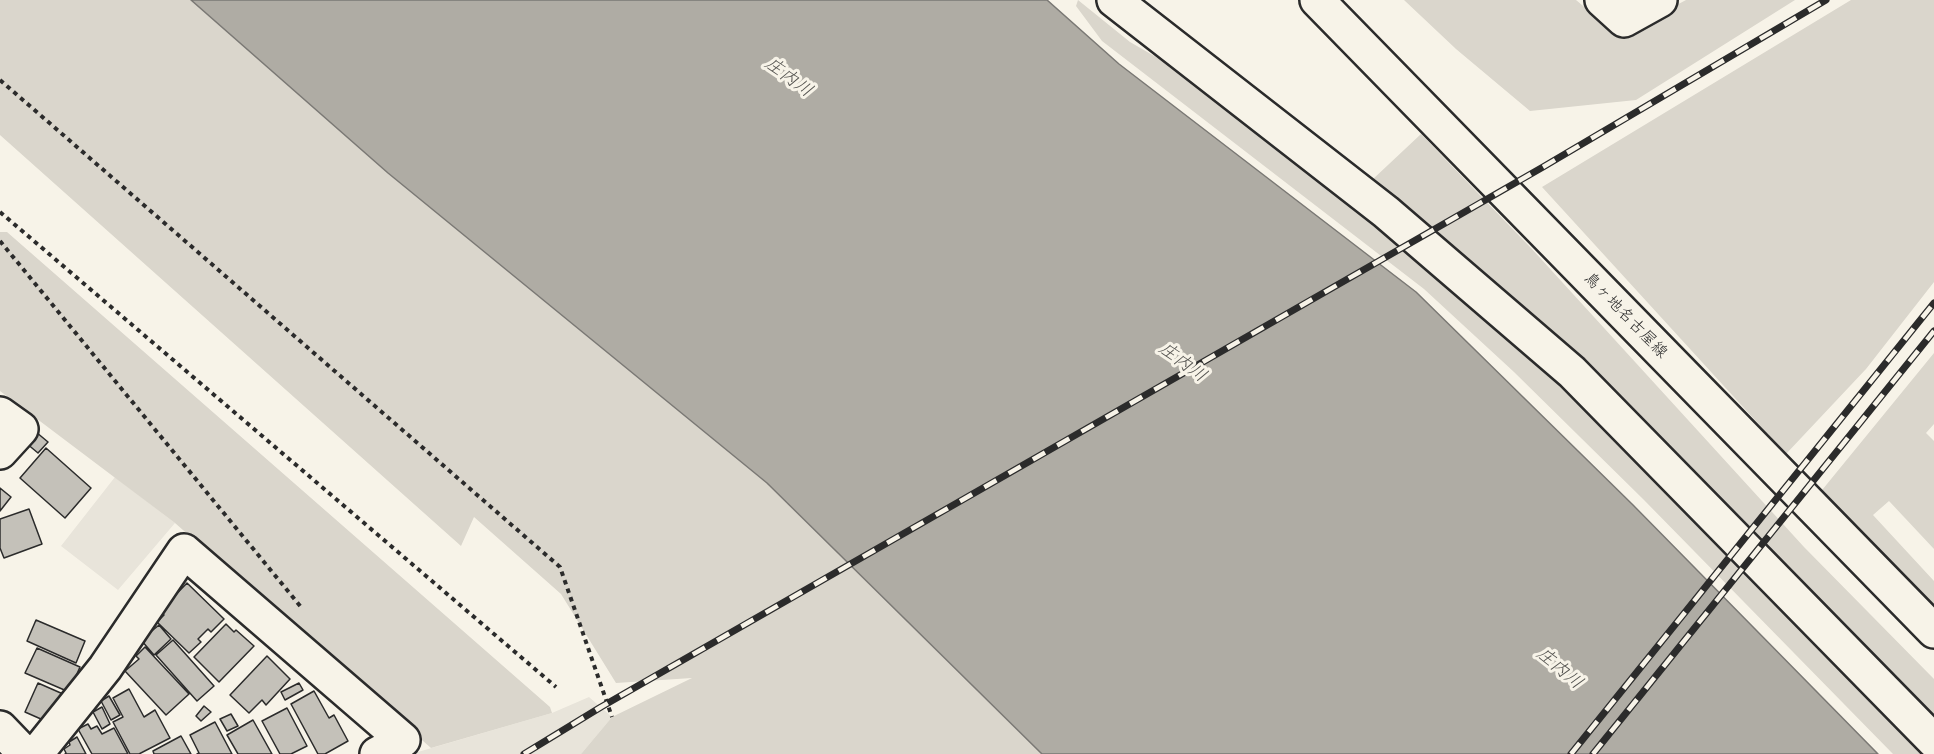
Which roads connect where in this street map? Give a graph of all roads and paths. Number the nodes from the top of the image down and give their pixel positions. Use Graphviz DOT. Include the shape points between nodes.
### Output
graph roads {
  1 [pos="1114,0"];
  2 [pos="1317,0"];
  3 [pos="1602,0"];
  4 [pos="1660,0"];
  5 [pos="0,80"];
  6 [pos="0,212"];
  7 [pos="0,241"];
  8 [pos="0,414"];
  9 [pos="0,452"];
  10 [pos="303,609"];
  11 [pos="1934,631"];
  12 [pos="556,687"];
  13 [pos="612,717"];
  14 [pos="0,728"];
  15 [pos="1934,741"];
  16 [pos="26,754"];
  17 [pos="36,754"];
  18 [pos="377,754"];
  1 -- 15 [label="main road" via="1386,212 1572,372"];
  2 -- 11 [label="main road, 鳥ヶ地名古屋線"];
  3 -- 4 [label="main road" via="1624,20"];
  5 -- 13 [label="path" via="560,567"];
  6 -- 12 [label="path"];
  7 -- 10 [label="path"];
  8 -- 9 [label="main road" via="21,429"];
  14 -- 16 [label="main road"];
  17 -- 18 [label="main road" via="105,668 184,551 403,740"];
}
